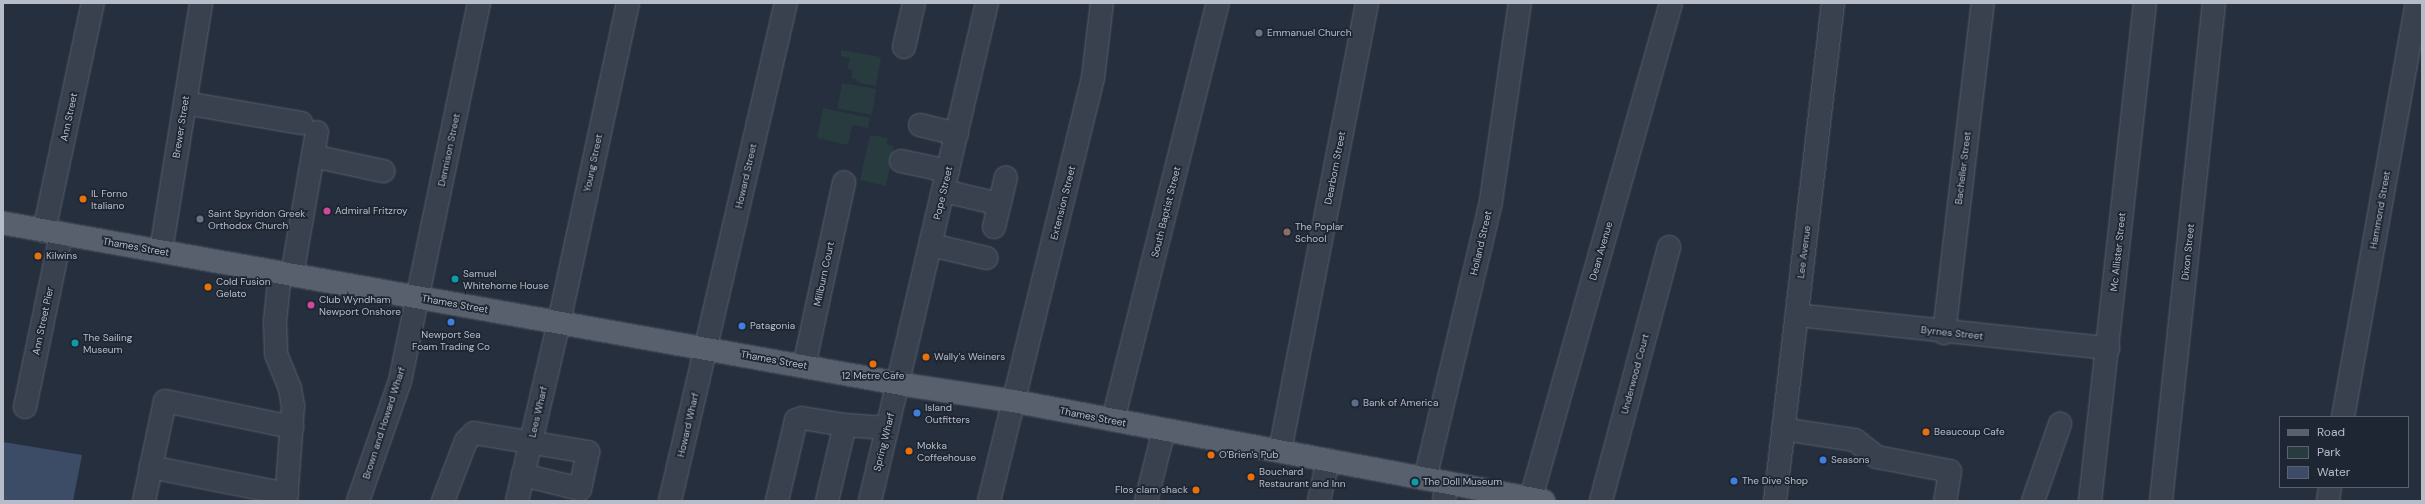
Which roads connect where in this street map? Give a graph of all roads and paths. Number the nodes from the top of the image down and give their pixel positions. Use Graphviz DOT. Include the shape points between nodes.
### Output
graph roads {
  1 [pos="94,3"];
  2 [pos="201,3"];
  3 [pos="480,3"];
  4 [pos="628,3"];
  5 [pos="786,3"];
  6 [pos="914,3"];
  7 [pos="987,3"];
  8 [pos="1102,3"];
  9 [pos="1218,3"];
  10 [pos="1367,3"];
  11 [pos="1520,3"];
  12 [pos="1671,3"];
  13 [pos="1833,3"];
  14 [pos="1983,3"];
  15 [pos="2145,3"];
  16 [pos="2214,3"];
  17 [pos="2417,3"];
  18 [pos="904,47"];
  19 [pos="185,103"];
  20 [pos="920,125"];
  21 [pos="957,134"];
  22 [pos="313,156"];
  23 [pos="899,167"];
  24 [pos="383,170"];
  25 [pos="1006,177"];
  26 [pos="844,182"];
  27 [pos="946,182"];
  28 [pos="999,204"];
  29 [pos="3,223"];
  30 [pos="994,227"];
  31 [pos="53,232"];
  32 [pos="931,245"];
  33 [pos="1669,247"];
  34 [pos="161,251"];
  35 [pos="987,258"];
  36 [pos="286,274"];
  37 [pos="418,298"];
  38 [pos="1797,315"];
  39 [pos="559,322"];
  40 [pos="1944,333"];
  41 [pos="706,348"];
  42 [pos="2108,348"];
  43 [pos="804,366"];
  44 [pos="899,383"];
  45 [pos="1014,401"];
  46 [pos="25,407"];
  47 [pos="2343,416"];
  48 [pos="1113,420"];
  49 [pos="2060,424"];
  50 [pos="845,426"];
  51 [pos="292,427"];
  52 [pos="887,428"];
  53 [pos="1783,429"];
  54 [pos="1164,430"];
  55 [pos="530,443"];
  56 [pos="1280,451"];
  57 [pos="1328,460"];
  58 [pos="151,467"];
  59 [pos="523,475"];
  60 [pos="1425,479"];
  61 [pos="2330,488"];
  62 [pos="1445,492"];
  63 [pos="579,495"];
  64 [pos="287,498"];
  65 [pos="1537,500"];
  66 [pos="1780,500"];
  67 [pos="144,501"];
  68 [pos="358,501"];
  69 [pos="443,501"];
  70 [pos="517,501"];
  71 [pos="670,501"];
  72 [pos="777,501"];
  73 [pos="827,501"];
  74 [pos="870,501"];
  75 [pos="989,501"];
  76 [pos="1146,501"];
  77 [pos="1319,501"];
  78 [pos="1601,501"];
  79 [pos="1945,501"];
  80 [pos="2033,501"];
  81 [pos="2090,501"];
  82 [pos="2161,501"];
  83 [pos="2328,501"];
  1 -- 31 [label="street, Ann Street"];
  2 -- 19 [label="street, Brewer Street"];
  3 -- 37 [label="street, Dennison Street"];
  4 -- 39 [label="street, Young Street"];
  5 -- 41 [label="street, Howard Street"];
  6 -- 18 [label="street"];
  7 -- 21 [label="street, Pope Street"];
  8 -- 45 [label="street, Extension Street" via="1094,78"];
  9 -- 48 [label="street, South Baptist Street"];
  10 -- 56 [label="street, Dearborn Street"];
  11 -- 60 [label="street, Holland Street" via="1491,200"];
  12 -- 65 [label="street, Dean Avenue"];
  13 -- 38 [label="street, Lee Avenue"];
  14 -- 40 [label="street, Bacheller Street"];
  15 -- 42 [label="street, Mc Allister Street"];
  16 -- 82 [label="street, Dixon Street"];
  17 -- 47 [label="street, Hammond Street"];
  19 -- 22 [label="street" via="309,127"];
  19 -- 34 [label="street, Brewer Street"];
  20 -- 21 [label="street"];
  21 -- 27 [label="street, Pope Street"];
  22 -- 24 [label="street"];
  22 -- 36 [label="street"];
  23 -- 27 [label="street"];
  25 -- 28 [label="street"];
  26 -- 43 [label="street, Millburn Court"];
  27 -- 28 [label="street"];
  27 -- 32 [label="street, Pope Street"];
  28 -- 30 [label="street"];
  29 -- 31 [label="main road, Thames Street"];
  31 -- 34 [label="main road, Thames Street"];
  31 -- 46 [label="street, Ann Street Pier"];
  32 -- 35 [label="street"];
  32 -- 44 [label="street, Pope Street"];
  33 -- 78 [label="street, Underwood Court"];
  34 -- 36 [label="main road, Thames Street"];
  36 -- 37 [label="main road, Thames Street"];
  36 -- 51 [label="street" via="275,321 276,354 290,389 293,406"];
  37 -- 39 [label="main road, Thames Street"];
  37 -- 68 [label="street, Brown and Howard Wharf" via="400,380"];
  38 -- 40 [label="street, Byrnes Street"];
  38 -- 53 [label="street, Lee Avenue"];
  39 -- 41 [label="main road, Thames Street"];
  39 -- 55 [label="street, Lees Wharf"];
  40 -- 42 [label="street, Byrnes Street"];
  41 -- 43 [label="main road, Thames Street"];
  41 -- 71 [label="street, Howard Wharf"];
  42 -- 81 [label="street, Mc Allister Street"];
  43 -- 44 [label="main road, Thames Street"];
  44 -- 45 [label="main road, Thames Street"];
  44 -- 52 [label="street, Spring Wharf"];
  45 -- 48 [label="main road, Thames Street"];
  45 -- 75 [label="street, Extension Street"];
  48 -- 54 [label="main road, Thames Street"];
  49 -- 80 [label="street"];
  50 -- 52 [label="street"];
  50 -- 72 [label="street" via="802,418 796,420"];
  50 -- 73 [label="street"];
  51 -- 58 [label="street" via="164,401"];
  51 -- 64 [label="street"];
  52 -- 74 [label="street, Spring Wharf"];
  53 -- 66 [label="street, Lee Avenue"];
  53 -- 79 [label="street" via="1855,440 1877,457 1950,471"];
  54 -- 56 [label="main road, Thames Street"];
  54 -- 76 [label="street"];
  55 -- 59 [label="street, Lees Wharf"];
  55 -- 63 [label="street" via="546,443 588,452"];
  55 -- 69 [label="street" via="474,432 469,435"];
  56 -- 57 [label="main road, Thames Street"];
  57 -- 60 [label="main road, Thames Street"];
  57 -- 77 [label="street"];
  58 -- 64 [label="street"];
  58 -- 67 [label="street"];
  59 -- 63 [label="street"];
  59 -- 70 [label="street, Lees Wharf"];
  60 -- 62 [label="main road, Thames Street"];
  61 -- 83 [label="street"];
  62 -- 65 [label="main road, Thames Street"];
}
